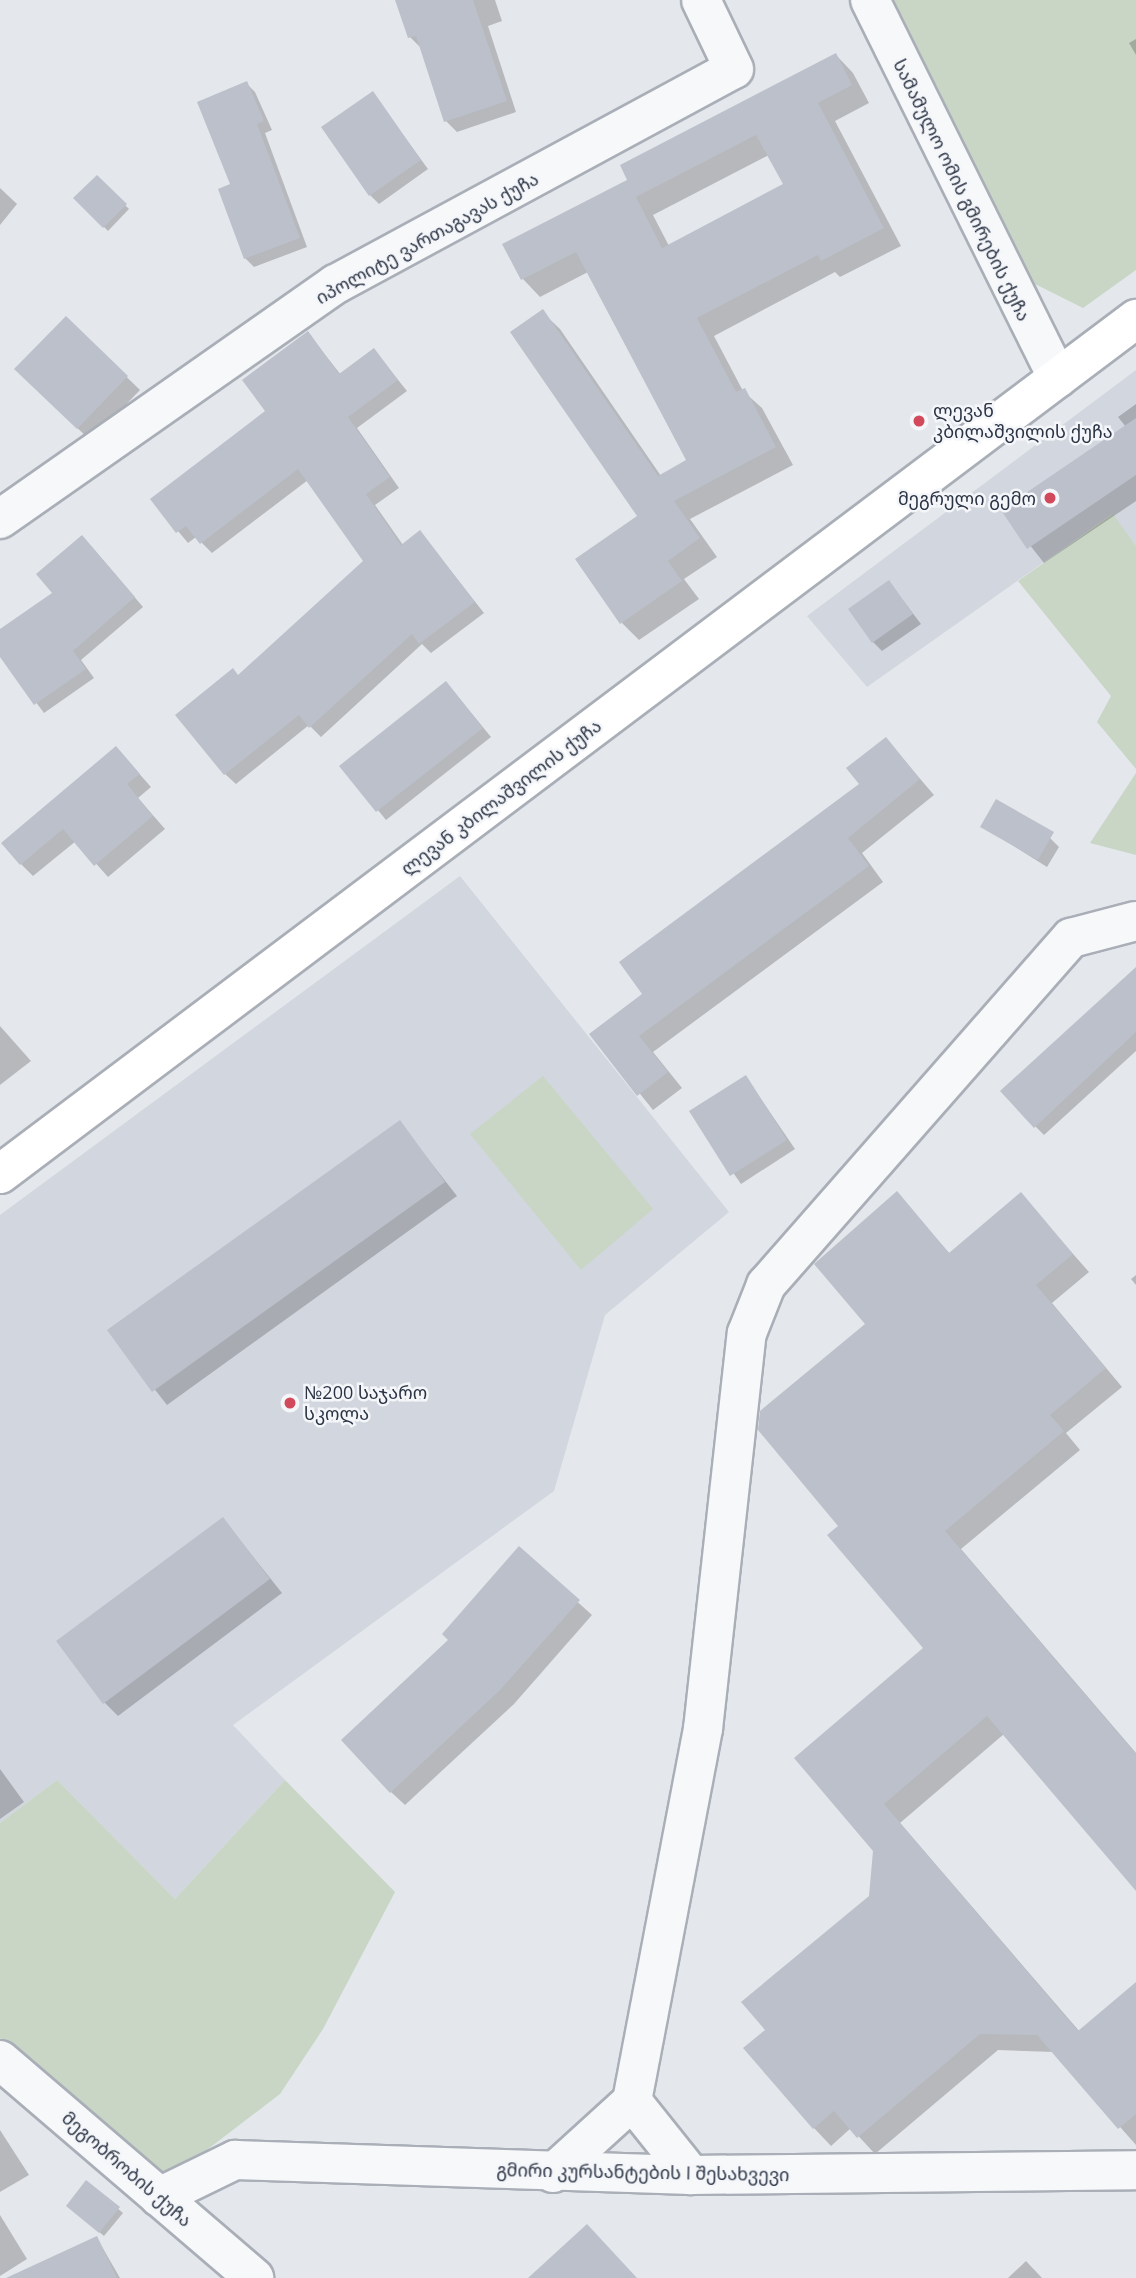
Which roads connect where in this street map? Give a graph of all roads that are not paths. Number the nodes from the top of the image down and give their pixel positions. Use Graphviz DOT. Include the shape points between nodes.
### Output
graph roads {
  1 [pos="701,0"];
  2 [pos="870,0"];
  3 [pos="1136,319"];
  4 [pos="1058,378"];
  5 [pos="0,519"];
  6 [pos="1136,921"];
  7 [pos="2,1168"];
  8 [pos="0,2060"];
  9 [pos="632,2101"];
  10 [pos="1136,2170"];
  11 [pos="552,2173"];
  12 [pos="691,2175"];
  13 [pos="159,2197"];
  14 [pos="254,2278"];
  1 -- 5 [label="street, იპოლიტე ვართაგავას ქუჩა" via="734,69 336,284"];
  2 -- 4 [label="street, სამამულო ომის გმირების ქუჩა"];
  3 -- 4 [label="main road, ლევან კბილაშვილის ქუჩა"];
  4 -- 7 [label="main road, ლევან კბილაშვილის ქუჩა"];
  6 -- 9 [label="street" via="1071,938 766,1285 747,1333 704,1729"];
  8 -- 13 [label="street, მეგობრობის ქუჩა"];
  9 -- 11 [label="street"];
  9 -- 12 [label="street"];
  10 -- 12 [label="street, გმირი კურსანტების I შესახვევი"];
  11 -- 12 [label="street, გმირი კურსანტების I შესახვევი"];
  11 -- 13 [label="street, გმირი კურსანტების I შესახვევი" via="235,2160"];
  13 -- 14 [label="street, მეგობრობის ქუჩა"];
}
